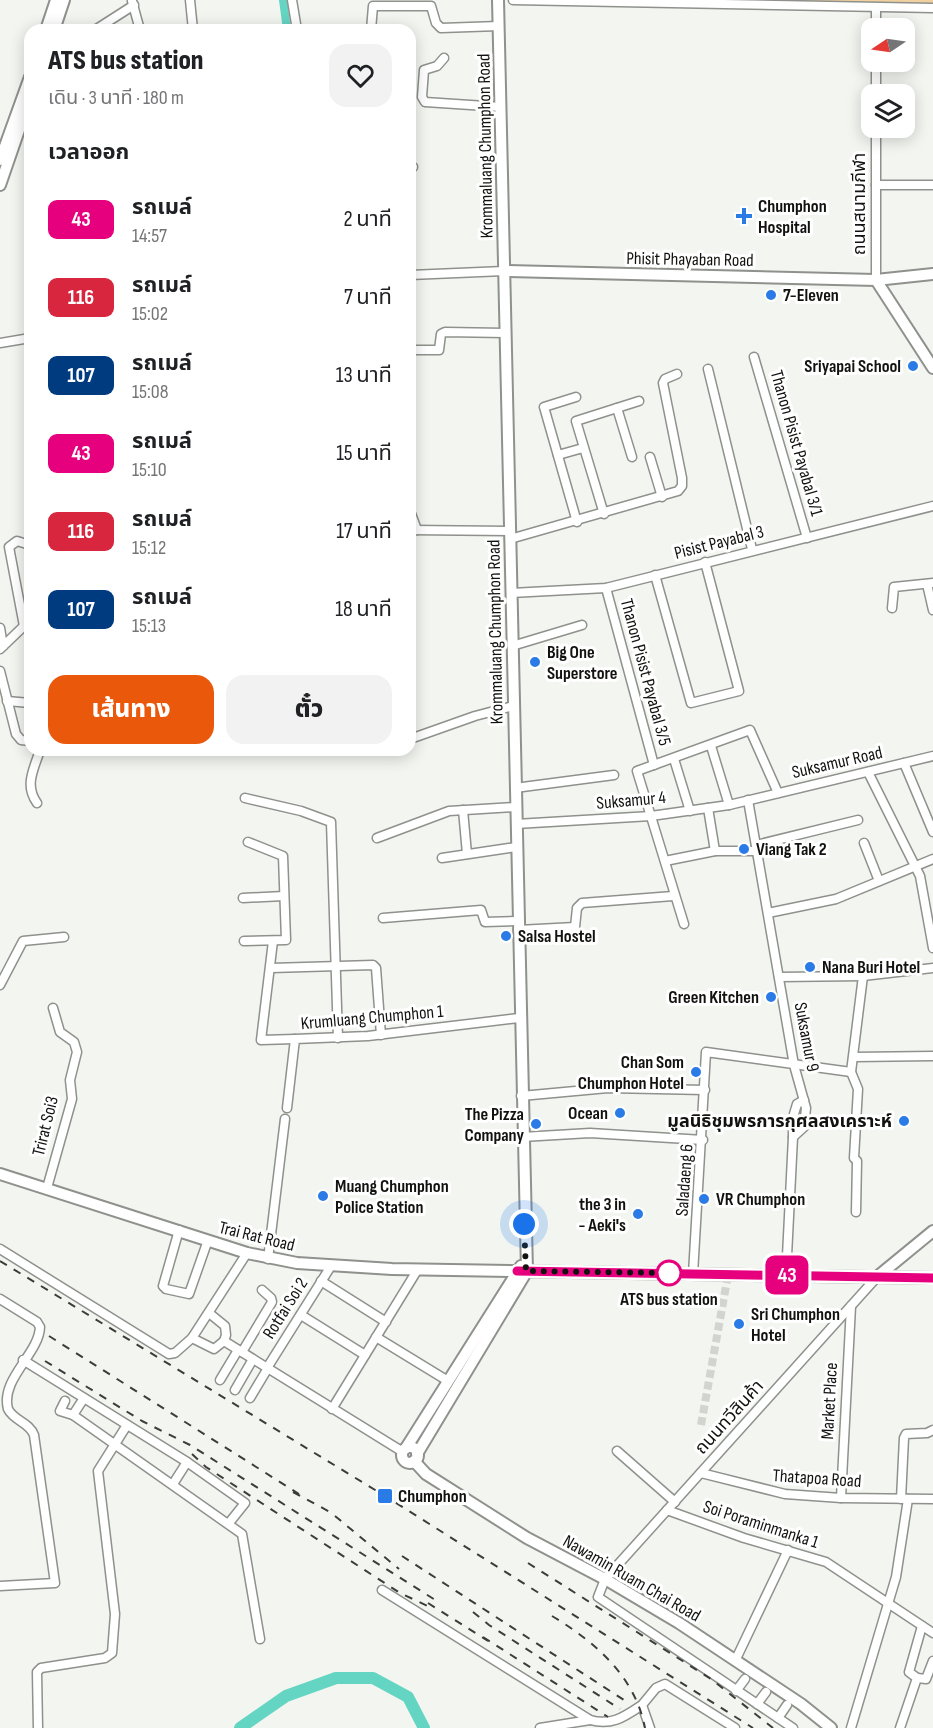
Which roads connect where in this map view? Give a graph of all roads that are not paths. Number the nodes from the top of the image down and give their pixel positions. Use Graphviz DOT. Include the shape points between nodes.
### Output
graph roads {
  1 [pos="56,0"];
  2 [pos="64,0"];
  3 [pos="190,0"];
  4 [pos="292,0"];
  5 [pos="498,0"];
  6 [pos="513,0"];
  7 [pos="133,3"];
  8 [pos="876,8"];
  9 [pos="933,8"];
  10 [pos="876,18"];
  11 [pos="48,24"];
  12 [pos="56,24"];
  13 [pos="103,24"];
  14 [pos="138,24"];
  15 [pos="192,24"];
  16 [pos="296,24"];
  17 [pos="372,24"];
  18 [pos="499,26"];
  19 [pos="444,58"];
  20 [pos="24,94"];
  21 [pos="501,107"];
  22 [pos="24,115"];
  23 [pos="876,138"];
  24 [pos="0,160"];
  25 [pos="0,185"];
  26 [pos="876,185"];
  27 [pos="933,185"];
  28 [pos="504,271"];
  29 [pos="933,274"];
  30 [pos="416,275"];
  31 [pos="876,280"];
  32 [pos="506,333"];
  33 [pos="24,339"];
  34 [pos="0,344"];
  35 [pos="416,350"];
  36 [pos="754,357"];
  37 [pos="933,368"];
  38 [pos="708,369"];
  39 [pos="677,374"];
  40 [pos="576,397"];
  41 [pos="639,401"];
  42 [pos="617,408"];
  43 [pos="583,448"];
  44 [pos="558,455"];
  45 [pos="632,457"];
  46 [pos="650,457"];
  47 [pos="662,497"];
  48 [pos="933,506"];
  49 [pos="604,514"];
  50 [pos="578,522"];
  51 [pos="416,530"];
  52 [pos="510,535"];
  53 [pos="807,538"];
  54 [pos="24,543"];
  55 [pos="752,549"];
  56 [pos="705,562"];
  57 [pos="655,575"];
  58 [pos="930,584"];
  59 [pos="606,588"];
  60 [pos="511,593"];
  61 [pos="892,608"];
  62 [pos="933,610"];
  63 [pos="24,613"];
  64 [pos="582,625"];
  65 [pos="0,628"];
  66 [pos="24,629"];
  67 [pos="512,646"];
  68 [pos="1,648"];
  69 [pos="0,671"];
  70 [pos="7,701"];
  71 [pos="24,702"];
  72 [pos="513,706"];
  73 [pos="416,737"];
  74 [pos="24,740"];
  75 [pos="711,746"];
  76 [pos="38,756"];
  77 [pos="933,756"];
  78 [pos="674,759"];
  79 [pos="904,763"];
  80 [pos="654,765"];
  81 [pos="868,772"];
  82 [pos="614,776"];
  83 [pos="515,789"];
  84 [pos="778,793"];
  85 [pos="245,798"];
  86 [pos="748,800"];
  87 [pos="37,803"];
  88 [pos="729,806"];
  89 [pos="515,807"];
  90 [pos="708,808"];
  91 [pos="463,810"];
  92 [pos="690,811"];
  93 [pos="651,816"];
  94 [pos="858,820"];
  95 [pos="516,824"];
  96 [pos="933,832"];
  97 [pos="377,838"];
  98 [pos="248,842"];
  99 [pos="864,843"];
  100 [pos="516,847"];
  101 [pos="756,848"];
  102 [pos="715,851"];
  103 [pos="467,854"];
  104 [pos="442,858"];
  105 [pos="933,859"];
  106 [pos="665,861"];
  107 [pos="915,866"];
  108 [pos="879,881"];
  109 [pos="284,896"];
  110 [pos="673,896"];
  111 [pos="243,898"];
  112 [pos="768,913"];
  113 [pos="383,918"];
  114 [pos="684,924"];
  115 [pos="518,925"];
  116 [pos="64,937"];
  117 [pos="244,941"];
  118 [pos="273,941"];
  119 [pos="933,948"];
  120 [pos="338,966"];
  121 [pos="271,968"];
  122 [pos="933,968"];
  123 [pos="863,976"];
  124 [pos="779,977"];
  125 [pos="0,985"];
  126 [pos="53,1008"];
  127 [pos="519,1018"];
  128 [pos="381,1035"];
  129 [pos="338,1038"];
  130 [pos="295,1039"];
  131 [pos="933,1056"];
  132 [pos="854,1057"];
  133 [pos="794,1065"];
  134 [pos="851,1072"];
  135 [pos="705,1090"];
  136 [pos="521,1096"];
  137 [pos="804,1100"];
  138 [pos="287,1108"];
  139 [pos="285,1119"];
  140 [pos="522,1137"];
  141 [pos="793,1137"];
  142 [pos="703,1140"];
  143 [pos="0,1174"];
  144 [pos="47,1188"];
  145 [pos="856,1212"];
  146 [pos="179,1230"];
  147 [pos="933,1231"];
  148 [pos="208,1240"];
  149 [pos="0,1249"];
  150 [pos="247,1253"];
  151 [pos="268,1258"];
  152 [pos="331,1266"];
  153 [pos="523,1268"];
  154 [pos="418,1269"];
  155 [pos="693,1274"];
  156 [pos="786,1275"];
  157 [pos="877,1277"];
  158 [pos="933,1278"];
  159 [pos="321,1281"];
  160 [pos="262,1290"];
  161 [pos="0,1299"];
  162 [pos="851,1306"];
  163 [pos="209,1313"];
  164 [pos="300,1315"];
  165 [pos="386,1322"];
  166 [pos="376,1337"];
  167 [pos="192,1338"];
  168 [pos="224,1341"];
  169 [pos="240,1351"];
  170 [pos="365,1355"];
  171 [pos="253,1359"];
  172 [pos="23,1360"];
  173 [pos="268,1368"];
  174 [pos="220,1380"];
  175 [pos="452,1384"];
  176 [pos="235,1390"];
  177 [pos="84,1398"];
  178 [pos="250,1398"];
  179 [pos="65,1401"];
  180 [pos="332,1409"];
  181 [pos="73,1415"];
  182 [pos="127,1425"];
  183 [pos="933,1430"];
  184 [pos="115,1443"];
  185 [pos="404,1450"];
  186 [pos="617,1451"];
  187 [pos="416,1457"];
  188 [pos="187,1462"];
  189 [pos="701,1473"];
  190 [pos="173,1484"];
  191 [pos="841,1498"];
  192 [pos="904,1499"];
  193 [pos="933,1499"];
  194 [pos="675,1502"];
  195 [pos="667,1510"];
  196 [pos="229,1523"];
  197 [pos="788,1550"];
  198 [pos="605,1579"];
  199 [pos="0,1586"];
  200 [pos="382,1590"];
  201 [pos="889,1605"];
  202 [pos="922,1626"];
  203 [pos="933,1633"];
  204 [pos="261,1639"];
  205 [pos="736,1659"];
  206 [pos="933,1661"];
  207 [pos="917,1678"];
  208 [pos="745,1679"];
  209 [pos="736,1691"];
  210 [pos="766,1692"];
  211 [pos="757,1704"];
  212 [pos="642,1705"];
  213 [pos="787,1706"];
  214 [pos="575,1712"];
  215 [pos="778,1718"];
  216 [pos="590,1720"];
  217 [pos="570,1722"];
  218 [pos="38,1728"];
  219 [pos="540,1728"];
  220 [pos="650,1728"];
  221 [pos="735,1728"];
  222 [pos="793,1728"];
  223 [pos="831,1728"];
  224 [pos="851,1728"];
  225 [pos="900,1728"];
  1 -- 11 [label="street"];
  2 -- 12 [label="street"];
  3 -- 15 [label="street"];
  4 -- 16 [label="street"];
  5 -- 18 [label="street, Krommaluang Chumphon Road"];
  6 -- 8 [label="street"];
  7 -- 13 [label="street"];
  7 -- 14 [label="street"];
  8 -- 9 [label="street"];
  8 -- 10 [label="street"];
  17 -- 18 [label="street" via="373,6 431,6 441,28"];
  18 -- 21 [label="street, Krommaluang Chumphon Road"];
  19 -- 21 [label="street" via="437,66 424,70 425,102"];
  20 -- 24 [label="street"];
  21 -- 28 [label="street, Krommaluang Chumphon Road"];
  22 -- 25 [label="street"];
  23 -- 26 [label="street, ถนนสนามกีฬา"];
  26 -- 27 [label="street"];
  26 -- 31 [label="street, ถนนสนามกีฬา"];
  28 -- 30 [label="street"];
  28 -- 31 [label="street, Phisit Phayaban Road"];
  28 -- 32 [label="street, Krommaluang Chumphon Road"];
  29 -- 31 [label="street, Phisit Phayaban Road"];
  31 -- 37 [label="street"];
  32 -- 35 [label="street" via="445,332 441,334 439,350"];
  32 -- 52 [label="street, Krommaluang Chumphon Road"];
  33 -- 34 [label="street"];
  36 -- 53 [label="street, Thanon Pisist Payabal 3/1"];
  38 -- 55 [label="street"];
  39 -- 47 [label="street" via="663,383 682,486"];
  40 -- 44 [label="street" via="544,407"];
  41 -- 42 [label="street"];
  42 -- 43 [label="street" via="576,421"];
  42 -- 45 [label="street"];
  43 -- 44 [label="street"];
  43 -- 49 [label="street"];
  44 -- 50 [label="street"];
  46 -- 47 [label="street"];
  47 -- 49 [label="street"];
  48 -- 53 [label="street, Pisist Payabal 3"];
  49 -- 50 [label="street"];
  50 -- 52 [label="street"];
  51 -- 52 [label="street"];
  52 -- 60 [label="street, Krommaluang Chumphon Road"];
  53 -- 55 [label="street, Pisist Payabal 3"];
  54 -- 63 [label="street" via="17,541 9,547"];
  55 -- 56 [label="street, Pisist Payabal 3"];
  56 -- 57 [label="street, Pisist Payabal 3"];
  56 -- 57 [label="street" via="739,691 691,702"];
  57 -- 59 [label="street, Pisist Payabal 3"];
  58 -- 61 [label="street" via="894,587"];
  58 -- 62 [label="street"];
  59 -- 60 [label="street, Pisist Payabal 3"];
  59 -- 80 [label="street, Thanon Pisist Payabal 3/5"];
  60 -- 67 [label="street, Krommaluang Chumphon Road"];
  64 -- 67 [label="street"];
  65 -- 68 [label="street"];
  66 -- 68 [label="street"];
  67 -- 72 [label="street, Krommaluang Chumphon Road"];
  69 -- 70 [label="street"];
  70 -- 71 [label="street"];
  70 -- 74 [label="street" via="17,738"];
  72 -- 73 [label="street"];
  72 -- 83 [label="street, Krommaluang Chumphon Road"];
  75 -- 78 [label="street"];
  75 -- 84 [label="street" via="750,730"];
  75 -- 88 [label="street"];
  76 -- 87 [label="street" via="29,785"];
  77 -- 79 [label="street, Suksamur Road"];
  78 -- 80 [label="street"];
  78 -- 92 [label="street"];
  79 -- 81 [label="street, Suksamur Road"];
  79 -- 96 [label="street"];
  80 -- 93 [label="street" via="637,771"];
  81 -- 84 [label="street, Suksamur Road"];
  81 -- 107 [label="street"];
  82 -- 83 [label="street"];
  83 -- 89 [label="street, Krommaluang Chumphon Road"];
  84 -- 86 [label="street, Suksamur Road"];
  85 -- 120 [label="street" via="331,822"];
  86 -- 88 [label="street, Suksamur 4"];
  86 -- 101 [label="street, Suksamur 9"];
  88 -- 90 [label="street, Suksamur 4"];
  89 -- 91 [label="street"];
  89 -- 95 [label="street, Krommaluang Chumphon Road"];
  90 -- 92 [label="street, Suksamur 4"];
  90 -- 102 [label="street"];
  91 -- 97 [label="street" via="430,816"];
  91 -- 103 [label="street"];
  92 -- 93 [label="street, Suksamur 4"];
  93 -- 95 [label="street, Suksamur 4"];
  93 -- 106 [label="street"];
  94 -- 101 [label="street"];
  95 -- 100 [label="street, Krommaluang Chumphon Road"];
  98 -- 109 [label="street" via="283,856"];
  99 -- 108 [label="street"];
  100 -- 103 [label="street"];
  100 -- 115 [label="street, Krommaluang Chumphon Road"];
  101 -- 102 [label="street"];
  101 -- 112 [label="street, Suksamur 9"];
  102 -- 106 [label="street"];
  103 -- 104 [label="street"];
  105 -- 107 [label="street"];
  106 -- 110 [label="street"];
  107 -- 108 [label="street"];
  107 -- 119 [label="street" via="922,880"];
  108 -- 112 [label="street" via="836,899"];
  109 -- 111 [label="street"];
  109 -- 118 [label="street" via="286,940"];
  110 -- 114 [label="street"];
  110 -- 115 [label="street" via="582,903 577,908 575,927"];
  112 -- 124 [label="street, Suksamur 9"];
  113 -- 115 [label="street" via="481,910 485,922"];
  115 -- 127 [label="street, Krommaluang Chumphon Road"];
  116 -- 125 [label="street" via="23,941"];
  117 -- 118 [label="street"];
  118 -- 121 [label="street"];
  120 -- 121 [label="street"];
  120 -- 128 [label="street" via="373,964 376,968"];
  120 -- 129 [label="street"];
  121 -- 130 [label="street" via="261,1040"];
  122 -- 123 [label="street"];
  123 -- 124 [label="street"];
  123 -- 132 [label="street"];
  124 -- 133 [label="street, Suksamur 9"];
  126 -- 144 [label="street, Trirat Soi3" via="60,1032 74,1042 77,1052 70,1080 72,1099"];
  127 -- 128 [label="street, Krumluang Chumphon 1"];
  127 -- 136 [label="street, Krommaluang Chumphon Road"];
  128 -- 129 [label="street, Krumluang Chumphon 1"];
  129 -- 130 [label="street, Krumluang Chumphon 1"];
  130 -- 138 [label="street, Krumluang Chumphon 1"];
  131 -- 132 [label="street"];
  132 -- 134 [label="street"];
  133 -- 134 [label="street"];
  133 -- 135 [label="street, Saladaeng 6" via="706,1052"];
  133 -- 137 [label="street, Suksamur 9"];
  134 -- 145 [label="street" via="858,1089"];
  135 -- 136 [label="street" via="608,1088"];
  135 -- 142 [label="street, Saladaeng 6"];
  136 -- 140 [label="street, Krommaluang Chumphon Road"];
  137 -- 141 [label="street" via="797,1104"];
  137 -- 141 [label="street, Suksamur 9" via="804,1127"];
  139 -- 151 [label="street"];
  140 -- 142 [label="street" via="590,1133"];
  140 -- 153 [label="street, Krommaluang Chumphon Road"];
  141 -- 156 [label="street, Suksamur 9"];
  142 -- 155 [label="street, Saladaeng 6"];
  143 -- 144 [label="street, Trai Rat Road"];
  144 -- 146 [label="street, Trai Rat Road"];
  146 -- 148 [label="street, Trai Rat Road"];
  146 -- 148 [label="street" via="163,1286 166,1289 189,1294"];
  147 -- 157 [label="street"];
  148 -- 150 [label="street, Trai Rat Road"];
  149 -- 167 [label="street" via="169,1354"];
  150 -- 151 [label="street, Trai Rat Road"];
  150 -- 163 [label="street"];
  151 -- 152 [label="street, Trai Rat Road"];
  152 -- 154 [label="street, Trai Rat Road"];
  152 -- 159 [label="street, Rotfai Soi 2"];
  153 -- 154 [label="street, Trai Rat Road"];
  153 -- 155 [label="street, Trai Rat Road"];
  153 -- 175 [label="street"];
  154 -- 165 [label="street"];
  155 -- 156 [label="street, Trai Rat Road"];
  156 -- 157 [label="street, Trai Rat Road"];
  157 -- 158 [label="street, Trai Rat Road"];
  157 -- 162 [label="street, ถนนทวีสินค้า"];
  159 -- 164 [label="street, Rotfai Soi 2"];
  159 -- 165 [label="street"];
  160 -- 169 [label="street" via="272,1302"];
  161 -- 172 [label="street" via="37,1322 40,1328 38,1339"];
  162 -- 189 [label="street, ถนนทวีสินค้า"];
  162 -- 191 [label="street, Market Place"];
  163 -- 167 [label="street"];
  163 -- 168 [label="street" via="225,1326"];
  164 -- 170 [label="street"];
  164 -- 173 [label="street, Rotfai Soi 2"];
  165 -- 166 [label="street"];
  166 -- 170 [label="street"];
  166 -- 175 [label="street"];
  167 -- 168 [label="street" via="210,1349"];
  168 -- 169 [label="street"];
  169 -- 171 [label="street"];
  169 -- 174 [label="street"];
  170 -- 180 [label="street"];
  171 -- 173 [label="street"];
  171 -- 176 [label="street"];
  172 -- 177 [label="street"];
  172 -- 199 [label="street" via="9,1383 6,1404 34,1435 55,1583"];
  173 -- 178 [label="street, Rotfai Soi 2"];
  173 -- 180 [label="street"];
  175 -- 185 [label="street"];
  175 -- 187 [label="street"];
  177 -- 181 [label="street"];
  177 -- 182 [label="street"];
  179 -- 181 [label="street" via="60,1411"];
  180 -- 185 [label="street"];
  181 -- 184 [label="street"];
  182 -- 184 [label="street"];
  182 -- 188 [label="street"];
  183 -- 192 [label="street" via="906,1434 903,1438"];
  184 -- 190 [label="street"];
  184 -- 218 [label="street" via="100,1465 97,1481 115,1614 112,1653 105,1658 41,1668 37,1672"];
  185 -- 187 [label="street, Nawamin Ruam Chai Road" via="413,1448"];
  186 -- 194 [label="street"];
  187 -- 198 [label="street, Nawamin Ruam Chai Road" via="426,1474 527,1538"];
  188 -- 190 [label="street"];
  188 -- 196 [label="street" via="245,1503"];
  189 -- 191 [label="street, Thatapoa Road" via="772,1492"];
  189 -- 194 [label="street, ถนนทวีสินค้า"];
  190 -- 196 [label="street"];
  191 -- 192 [label="street, Thatapoa Road"];
  192 -- 193 [label="street, Thatapoa Road"];
  192 -- 201 [label="street" via="905,1528"];
  194 -- 195 [label="street, ถนนทวีสินค้า"];
  195 -- 197 [label="street, Soi Poraminmanka 1"];
  195 -- 198 [label="street, ถนนทวีสินค้า"];
  196 -- 204 [label="street" via="245,1544"];
  197 -- 201 [label="street, Soi Poraminmanka 1" via="826,1562"];
  197 -- 205 [label="street"];
  198 -- 205 [label="street, Nawamin Ruam Chai Road"];
  198 -- 209 [label="street" via="598,1597"];
  200 -- 214 [label="street"];
  201 -- 202 [label="street, Soi Poraminmanka 1"];
  201 -- 224 [label="street"];
  202 -- 203 [label="street, Soi Poraminmanka 1"];
  202 -- 207 [label="street" via="909,1672"];
  205 -- 223 [label="street, Nawamin Ruam Chai Road"];
  206 -- 207 [label="street" via="926,1679"];
  207 -- 225 [label="street"];
  208 -- 209 [label="street"];
  209 -- 211 [label="street"];
  210 -- 211 [label="street"];
  211 -- 215 [label="street"];
  212 -- 216 [label="street" via="610,1723"];
  212 -- 220 [label="street"];
  212 -- 221 [label="street" via="656,1688 666,1684"];
  213 -- 215 [label="street"];
  214 -- 216 [label="street"];
  214 -- 217 [label="street"];
  215 -- 222 [label="street"];
  216 -- 217 [label="street"];
  217 -- 219 [label="street"];
}
